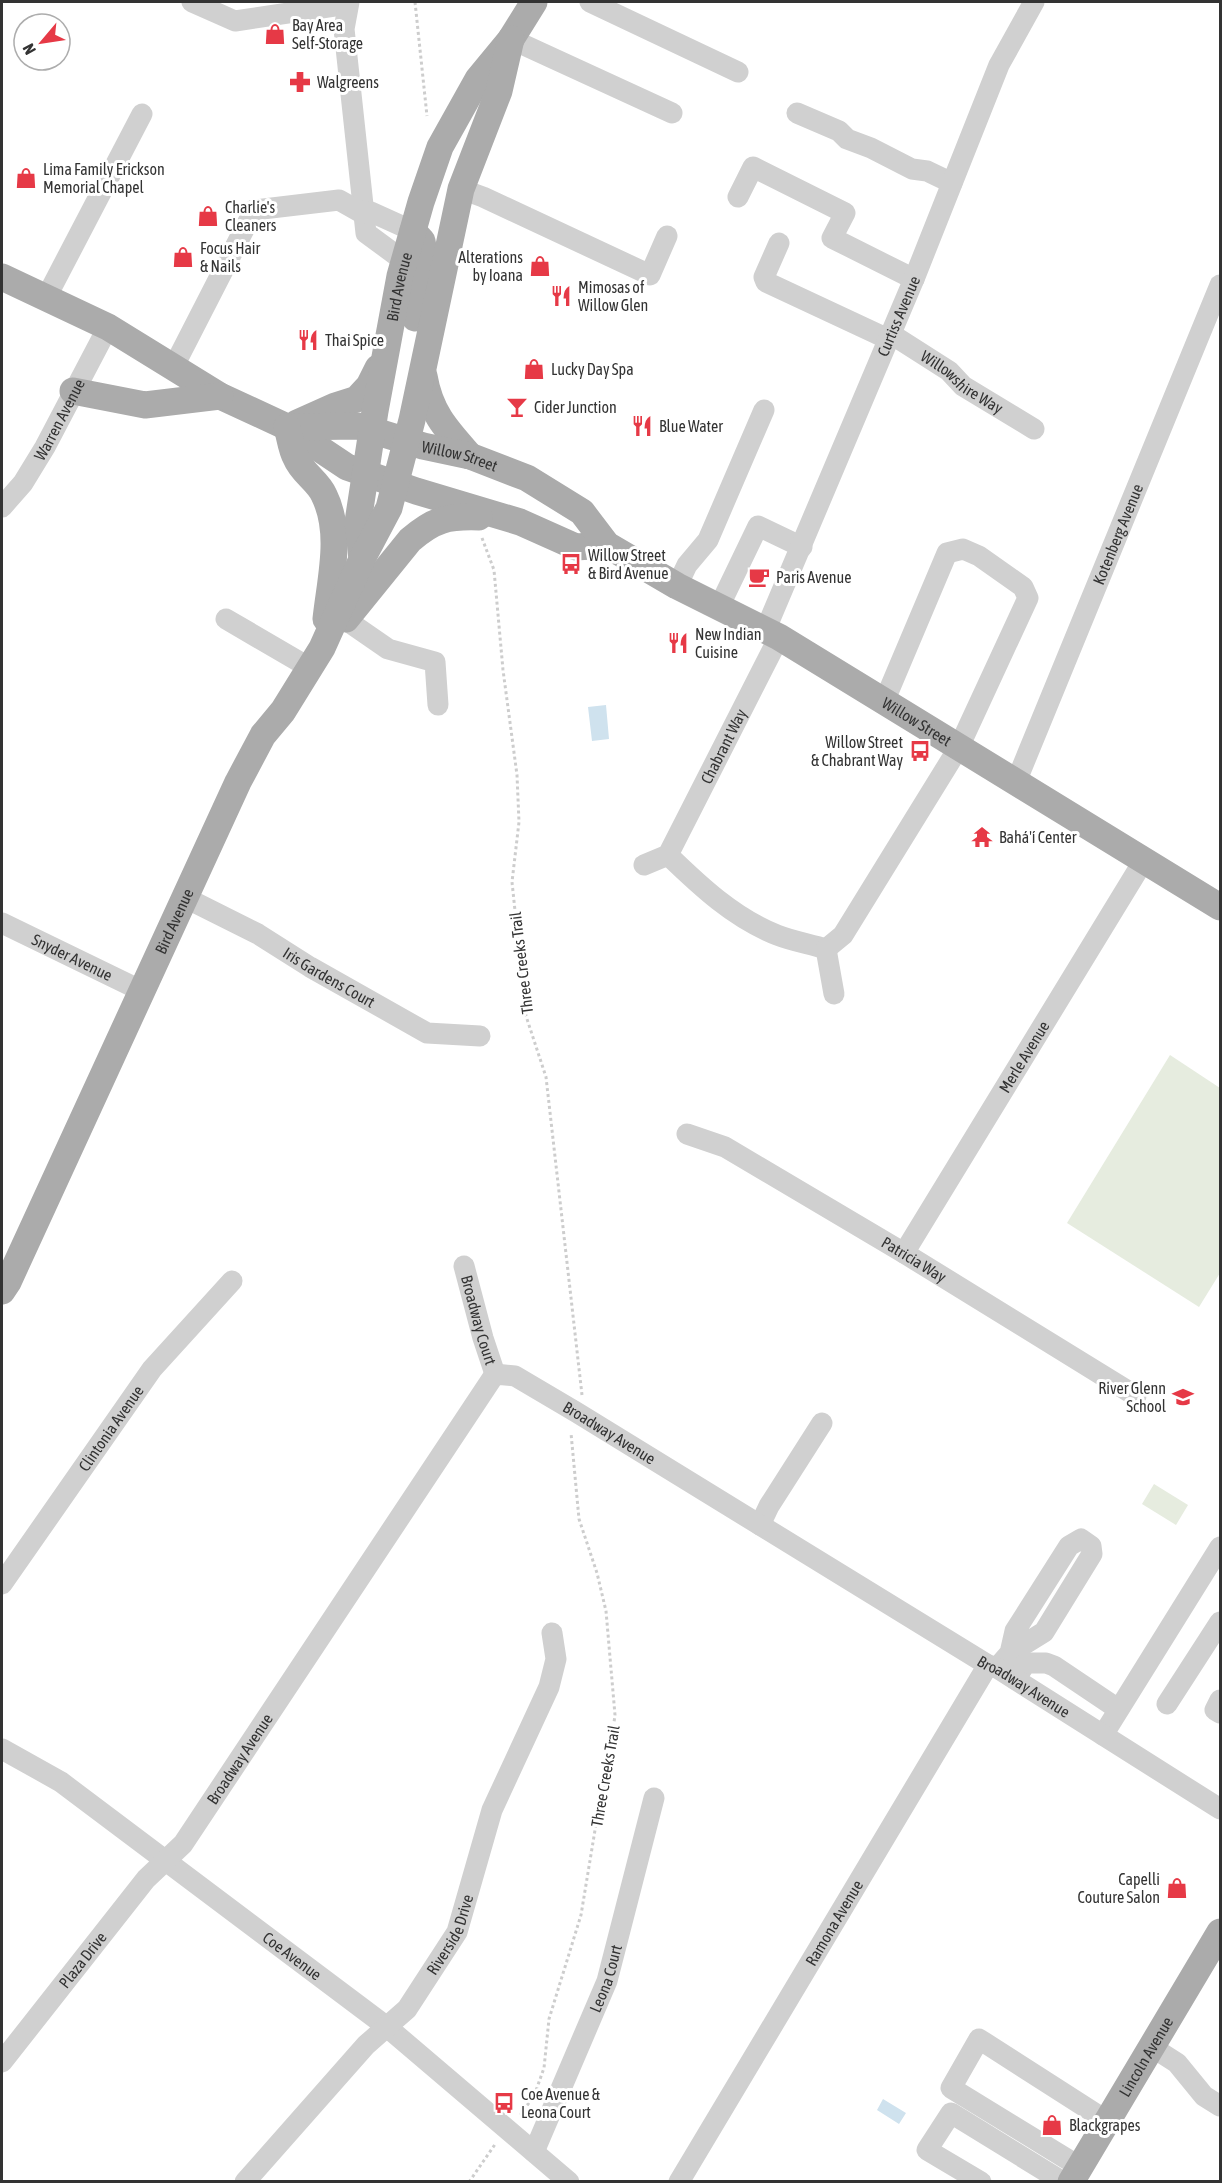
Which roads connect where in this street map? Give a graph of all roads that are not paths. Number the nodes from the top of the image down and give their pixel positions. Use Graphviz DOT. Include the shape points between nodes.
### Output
graph roads {
  1 [pos="192,2"];
  2 [pos="534,2"];
  3 [pos="590,2"];
  4 [pos="1034,2"];
  5 [pos="349,3"];
  6 [pos="247,10"];
  7 [pos="511,39"];
  8 [pos="738,72"];
  9 [pos="672,112"];
  10 [pos="797,112"];
  11 [pos="142,114"];
  12 [pos="952,183"];
  13 [pos="461,189"];
  14 [pos="738,197"];
  15 [pos="362,213"];
  16 [pos="413,231"];
  17 [pos="667,236"];
  18 [pos="779,243"];
  19 [pos="404,261"];
  20 [pos="2,277"];
  21 [pos="914,279"];
  22 [pos="1221,285"];
  23 [pos="46,298"];
  24 [pos="108,327"];
  25 [pos="890,337"];
  26 [pos="386,353"];
  27 [pos="173,368"];
  28 [pos="422,368"];
  29 [pos="73,391"];
  30 [pos="220,396"];
  31 [pos="764,410"];
  32 [pos="288,427"];
  33 [pos="1034,429"];
  34 [pos="372,431"];
  35 [pos="407,441"];
  36 [pos="470,456"];
  37 [pos="366,473"];
  38 [pos="396,484"];
  39 [pos="2,507"];
  40 [pos="520,522"];
  41 [pos="607,545"];
  42 [pos="802,547"];
  43 [pos="362,559"];
  44 [pos="677,585"];
  45 [pos="719,607"];
  46 [pos="337,614"];
  47 [pos="226,619"];
  48 [pos="772,634"];
  49 [pos="316,658"];
  50 [pos="884,702"];
  51 [pos="438,705"];
  52 [pos="958,747"];
  53 [pos="1016,782"];
  54 [pos="668,855"];
  55 [pos="1144,860"];
  56 [pos="644,865"];
  57 [pos="184,897"];
  58 [pos="1221,907"];
  59 [pos="2,923"];
  60 [pos="826,949"];
  61 [pos="142,991"];
  62 [pos="834,994"];
  63 [pos="480,1036"];
  64 [pos="687,1134"];
  65 [pos="904,1253"];
  66 [pos="464,1266"];
  67 [pos="232,1281"];
  68 [pos="2,1291"];
  69 [pos="495,1374"];
  70 [pos="1136,1396"];
  71 [pos="822,1423"];
  72 [pos="760,1525"];
  73 [pos="1221,1547"];
  74 [pos="2,1584"];
  75 [pos="1221,1622"];
  76 [pos="552,1633"];
  77 [pos="1002,1666"];
  78 [pos="1221,1700"];
  79 [pos="1167,1704"];
  80 [pos="1118,1709"];
  81 [pos="1221,1713"];
  82 [pos="1103,1735"];
  83 [pos="2,1749"];
  84 [pos="654,1798"];
  85 [pos="1221,1809"];
  86 [pos="166,1859"];
  87 [pos="1221,1932"];
  88 [pos="1213,1960"];
  89 [pos="387,2027"];
  90 [pos="1152,2047"];
  91 [pos="2,2062"];
  92 [pos="1221,2106"];
  93 [pos="1107,2121"];
  94 [pos="534,2152"];
  95 [pos="1071,2177"];
  96 [pos="245,2181"];
  97 [pos="569,2181"];
  98 [pos="679,2181"];
  99 [pos="981,2181"];
  1 -- 6 [label="street" via="235,21"];
  2 -- 7 [label="main road, Bird Avenue"];
  3 -- 8 [label="street"];
  4 -- 12 [label="street, Curtiss Avenue" via="999,65"];
  5 -- 6 [label="street"];
  5 -- 15 [label="street" via="344,29"];
  7 -- 9 [label="street"];
  7 -- 13 [label="main road, Bird Avenue" via="499,91"];
  7 -- 16 [label="main road, Bird Avenue" via="478,79 440,147"];
  10 -- 12 [label="street" via="912,169 927,171"];
  11 -- 23 [label="street"];
  12 -- 21 [label="street, Curtiss Avenue"];
  13 -- 17 [label="street" via="650,274"];
  13 -- 28 [label="main road, Bird Avenue"];
  14 -- 21 [label="street" via="753,167 845,213 832,238"];
  15 -- 16 [label="street" via="371,212"];
  15 -- 19 [label="street" via="366,233"];
  15 -- 27 [label="street" via="339,200 254,210"];
  16 -- 19 [label="main road, Bird Avenue"];
  16 -- 28 [label="main road" via="422,241 425,258 413,336"];
  18 -- 25 [label="street, Willowshire Way" via="764,277 766,282"];
  19 -- 26 [label="main road, Bird Avenue"];
  20 -- 23 [label="main road, Willow Street"];
  21 -- 25 [label="street, Curtiss Avenue"];
  22 -- 53 [label="street, Kotenberg Avenue"];
  23 -- 24 [label="main road, Willow Street"];
  24 -- 27 [label="main road, Willow Street"];
  24 -- 29 [label="street, Warren Avenue"];
  25 -- 33 [label="street, Willowshire Way" via="949,371 963,386"];
  25 -- 42 [label="street, Curtiss Avenue"];
  26 -- 32 [label="main road" via="369,386 357,399"];
  26 -- 34 [label="main road, Bird Avenue"];
  27 -- 30 [label="main road, Willow Street"];
  28 -- 35 [label="main road, Bird Avenue"];
  28 -- 36 [label="main road" via="435,415"];
  29 -- 30 [label="main road" via="145,405"];
  29 -- 39 [label="street, Warren Avenue" via="23,483"];
  30 -- 32 [label="main road, Willow Street"];
  31 -- 44 [label="street" via="708,540"];
  32 -- 34 [label="main road, Willow Street" via="358,426"];
  32 -- 37 [label="main road, Willow Street" via="347,467"];
  32 -- 46 [label="main road" via="296,458 320,487 330,516"];
  34 -- 35 [label="main road, Willow Street"];
  34 -- 37 [label="main road, Bird Avenue"];
  35 -- 36 [label="main road, Willow Street"];
  35 -- 38 [label="main road, Bird Avenue"];
  36 -- 41 [label="main road, Willow Street" via="527,478 582,512"];
  37 -- 38 [label="main road, Willow Street"];
  37 -- 43 [label="main road, Bird Avenue" via="358,522"];
  38 -- 40 [label="main road, Willow Street"];
  38 -- 43 [label="main road, Bird Avenue" via="389,508"];
  40 -- 41 [label="main road, Willow Street" via="576,547"];
  40 -- 46 [label="main road, Bird Avenue" via="455,517 429,524"];
  41 -- 44 [label="main road, Willow Street"];
  42 -- 45 [label="street" via="758,526"];
  42 -- 48 [label="street, Curtiss Avenue"];
  43 -- 46 [label="main road, Bird Avenue"];
  44 -- 45 [label="main road, Willow Street"];
  45 -- 48 [label="main road, Willow Street"];
  46 -- 49 [label="main road, Bird Avenue"];
  46 -- 51 [label="street" via="388,648 435,662"];
  47 -- 49 [label="street"];
  48 -- 50 [label="main road, Willow Street"];
  48 -- 54 [label="street, Chabrant Way"];
  49 -- 57 [label="main road, Bird Avenue" via="263,735"];
  50 -- 52 [label="main road, Willow Street"];
  50 -- 52 [label="street" via="947,553 963,549 979,556 1023,587 1028,598"];
  52 -- 53 [label="main road, Willow Street"];
  52 -- 60 [label="street" via="843,935"];
  53 -- 55 [label="main road, Willow Street"];
  54 -- 56 [label="street"];
  54 -- 60 [label="street" via="733,912 776,934"];
  55 -- 58 [label="main road, Willow Street"];
  55 -- 65 [label="street, Merle Avenue"];
  57 -- 61 [label="main road, Bird Avenue"];
  57 -- 63 [label="street, Iris Gardens Court" via="258,934 427,1033"];
  59 -- 61 [label="street, Snyder Avenue"];
  60 -- 62 [label="street"];
  61 -- 68 [label="main road, Bird Avenue"];
  64 -- 65 [label="street, Patricia Way" via="726,1147"];
  65 -- 70 [label="street, Patricia Way"];
  66 -- 69 [label="street, Broadway Court"];
  67 -- 74 [label="street, Clintonia Avenue" via="152,1369"];
  69 -- 72 [label="street, Broadway Avenue" via="515,1376"];
  69 -- 86 [label="street, Broadway Avenue" via="183,1844"];
  71 -- 72 [label="street"];
  72 -- 77 [label="street, Broadway Avenue"];
  73 -- 80 [label="street"];
  75 -- 79 [label="street"];
  76 -- 89 [label="street, Riverside Drive" via="556,1659 549,1687 492,1810 457,1932 407,2009"];
  77 -- 77 [label="street" via="1044,1632 1092,1554 1092,1546 1081,1539 1069,1546 1015,1630"];
  77 -- 80 [label="street" via="1046,1663"];
  77 -- 82 [label="street, Broadway Avenue"];
  77 -- 98 [label="street, Ramona Avenue"];
  78 -- 81 [label="street" via="1215,1710"];
  80 -- 82 [label="street"];
  82 -- 85 [label="street, Broadway Avenue"];
  83 -- 86 [label="street, Coe Avenue" via="61,1782"];
  84 -- 94 [label="street, Leona Court" via="607,1981"];
  86 -- 89 [label="street, Coe Avenue"];
  86 -- 91 [label="street, Plaza Drive"];
  87 -- 88 [label="main road, Lincoln Avenue"];
  88 -- 90 [label="main road, Lincoln Avenue"];
  89 -- 94 [label="street, Coe Avenue"];
  89 -- 96 [label="street, Riverside Drive" via="366,2045"];
  90 -- 92 [label="street" via="1177,2063 1204,2096"];
  90 -- 93 [label="main road, Lincoln Avenue"];
  93 -- 95 [label="main road, Lincoln Avenue"];
  93 -- 95 [label="street" via="978,2039 951,2088"];
  94 -- 97 [label="street, Coe Avenue"];
  95 -- 99 [label="street" via="1018,2154 951,2113 927,2150"];
}
